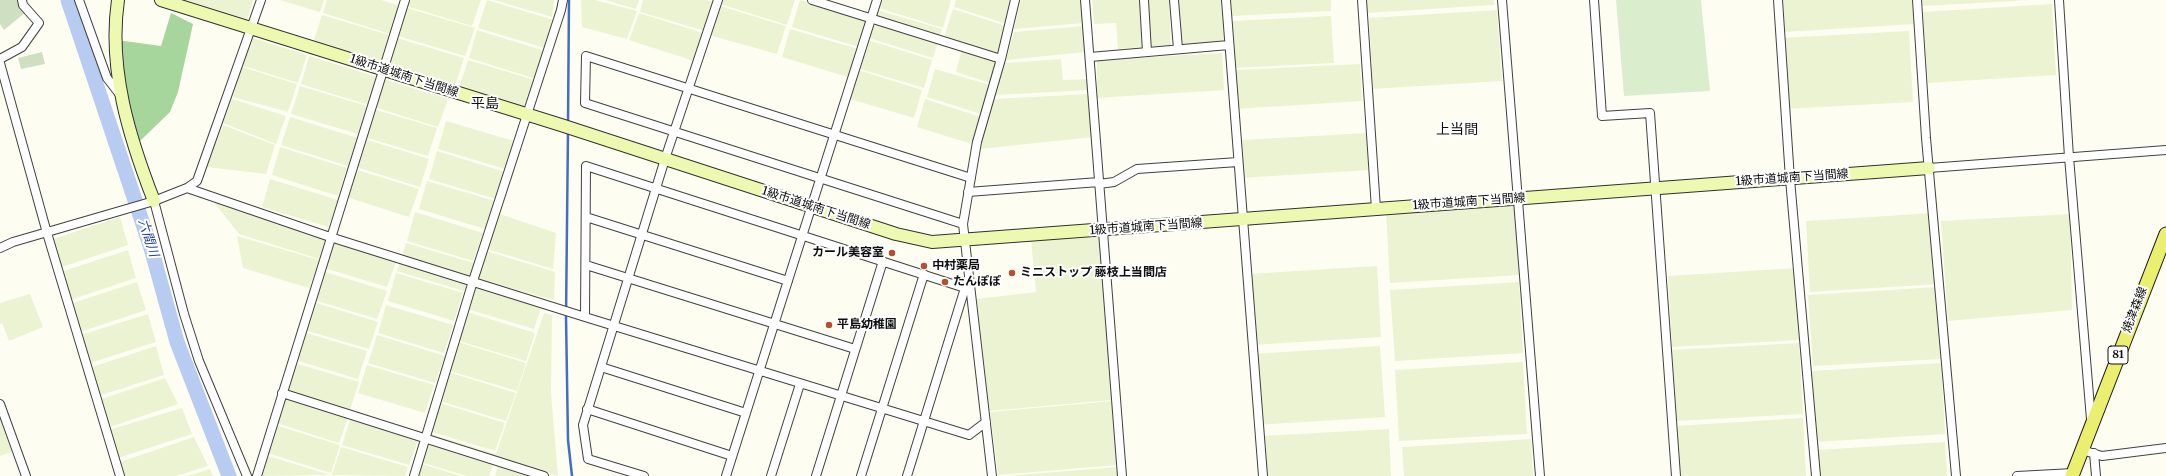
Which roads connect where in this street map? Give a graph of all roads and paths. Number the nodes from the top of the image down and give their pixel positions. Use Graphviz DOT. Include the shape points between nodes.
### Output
graph roads {
  1 [pos="22,0"];
  2 [pos="79,0"];
  3 [pos="118,0"];
  4 [pos="161,0"];
  5 [pos="261,0"];
  6 [pos="405,0"];
  7 [pos="563,0"];
  8 [pos="718,0"];
  9 [pos="812,0"];
  10 [pos="877,0"];
  11 [pos="1015,0"];
  12 [pos="1085,0"];
  13 [pos="1144,0"];
  14 [pos="1174,0"];
  15 [pos="1226,0"];
  16 [pos="1362,0"];
  17 [pos="1502,0"];
  18 [pos="1594,0"];
  19 [pos="1778,0"];
  20 [pos="1917,0"];
  21 [pos="2059,0"];
  22 [pos="871,19"];
  23 [pos="252,28"];
  24 [pos="1229,45"];
  25 [pos="1178,50"];
  26 [pos="1147,52"];
  27 [pos="1090,57"];
  28 [pos="0,59"];
  29 [pos="1001,59"];
  30 [pos="0,63"];
  31 [pos="384,70"];
  32 [pos="688,90"];
  33 [pos="121,96"];
  34 [pos="526,114"];
  35 [pos="674,131"];
  36 [pos="834,135"];
  37 [pos="2166,150"];
  38 [pos="2069,157"];
  39 [pos="665,160"];
  40 [pos="1238,162"];
  41 [pos="1929,168"];
  42 [pos="821,178"];
  43 [pos="971,178"];
  44 [pos="1790,179"];
  45 [pos="1099,183"];
  46 [pos="1656,187"];
  47 [pos="187,188"];
  48 [pos="656,188"];
  49 [pos="968,192"];
  50 [pos="1517,198"];
  51 [pos="151,202"];
  52 [pos="812,206"];
  53 [pos="1376,209"];
  54 [pos="586,217"];
  55 [pos="1242,220"];
  56 [pos="963,224"];
  57 [pos="1102,230"];
  58 [pos="47,233"];
  59 [pos="2166,234"];
  60 [pos="642,235"];
  61 [pos="803,235"];
  62 [pos="330,237"];
  63 [pos="965,241"];
  64 [pos="0,248"];
  65 [pos="883,261"];
  66 [pos="586,265"];
  67 [pos="924,274"];
  68 [pos="628,278"];
  69 [pos="473,281"];
  70 [pos="788,281"];
  71 [pos="967,288"];
  72 [pos="585,317"];
  73 [pos="774,324"];
  74 [pos="613,326"];
  75 [pos="856,349"];
  76 [pos="601,367"];
  77 [pos="759,372"];
  78 [pos="800,384"];
  79 [pos="282,393"];
  80 [pos="841,397"];
  81 [pos="0,404"];
  82 [pos="587,409"];
  83 [pos="882,410"];
  84 [pos="746,413"];
  85 [pos="924,422"];
  86 [pos="986,422"];
  87 [pos="2092,424"];
  88 [pos="425,439"];
  89 [pos="2166,448"];
  90 [pos="2088,452"];
  91 [pos="732,456"];
  92 [pos="2073,474"];
  93 [pos="26,476"];
  94 [pos="120,476"];
  95 [pos="247,476"];
  96 [pos="256,476"];
  97 [pos="414,476"];
  98 [pos="544,476"];
  99 [pos="644,476"];
  100 [pos="726,476"];
  101 [pos="771,476"];
  102 [pos="816,476"];
  103 [pos="861,476"];
  104 [pos="906,476"];
  105 [pos="992,476"];
  106 [pos="1122,476"];
  107 [pos="1263,476"];
  108 [pos="1540,476"];
  109 [pos="1676,476"];
  110 [pos="1816,476"];
  111 [pos="1956,476"];
  112 [pos="2017,476"];
  113 [pos="2096,476"];
  1 -- 28 [label="street" via="23,5 40,23 22,47"];
  2 -- 33 [label="street" via="107,78"];
  3 -- 33 [label="street" via="115,23"];
  4 -- 23 [label="street, 1級市道城南下当間線"];
  5 -- 23 [label="street"];
  6 -- 31 [label="street"];
  7 -- 34 [label="street"];
  8 -- 32 [label="street"];
  9 -- 22 [label="street"];
  10 -- 22 [label="street"];
  11 -- 29 [label="street"];
  12 -- 27 [label="street"];
  13 -- 26 [label="street"];
  14 -- 25 [label="street"];
  15 -- 24 [label="street"];
  16 -- 53 [label="street"];
  17 -- 50 [label="street"];
  18 -- 46 [label="street" via="1602,116 1650,113"];
  19 -- 44 [label="street"];
  20 -- 41 [label="street"];
  21 -- 38 [label="street"];
  22 -- 29 [label="street"];
  22 -- 36 [label="street"];
  23 -- 31 [label="street, 1級市道城南下当間線"];
  23 -- 47 [label="street" via="197,181"];
  24 -- 25 [label="street"];
  24 -- 40 [label="street"];
  25 -- 26 [label="street"];
  26 -- 27 [label="street"];
  27 -- 45 [label="street"];
  29 -- 43 [label="street" via="977,142"];
  30 -- 58 [label="street"];
  31 -- 34 [label="street, 1級市道城南下当間線"];
  31 -- 62 [label="street"];
  32 -- 35 [label="street"];
  32 -- 35 [label="street" via="586,56 585,103"];
  32 -- 36 [label="street"];
  33 -- 51 [label="street"];
  34 -- 39 [label="street, 1級市道城南下当間線"];
  34 -- 69 [label="street"];
  35 -- 39 [label="street"];
  35 -- 42 [label="street"];
  36 -- 42 [label="street"];
  36 -- 43 [label="street"];
  37 -- 38 [label="street, 1級市道城南下当間線"];
  38 -- 41 [label="street, 1級市道城南下当間線"];
  38 -- 87 [label="street"];
  39 -- 48 [label="street"];
  39 -- 52 [label="street, 1級市道城南下当間線"];
  40 -- 45 [label="street" via="1137,170 1114,182"];
  40 -- 55 [label="street"];
  41 -- 44 [label="street, 1級市道城南下当間線"];
  41 -- 111 [label="street"];
  42 -- 52 [label="street"];
  42 -- 56 [label="street"];
  43 -- 49 [label="street"];
  44 -- 46 [label="street, 1級市道城南下当間線"];
  44 -- 110 [label="street"];
  45 -- 49 [label="street"];
  45 -- 57 [label="street"];
  46 -- 50 [label="street, 1級市道城南下当間線"];
  46 -- 109 [label="street"];
  47 -- 51 [label="street"];
  47 -- 62 [label="street"];
  48 -- 54 [label="street" via="586,166"];
  48 -- 60 [label="street"];
  48 -- 61 [label="street"];
  49 -- 56 [label="street"];
  50 -- 53 [label="street, 1級市道城南下当間線"];
  50 -- 108 [label="street"];
  51 -- 58 [label="street"];
  51 -- 95 [label="street" via="195,348"];
  52 -- 61 [label="street"];
  52 -- 63 [label="street, 1級市道城南下当間線" via="916,240"];
  53 -- 55 [label="street, 1級市道城南下当間線"];
  54 -- 60 [label="street"];
  54 -- 66 [label="street"];
  55 -- 57 [label="street, 1級市道城南下当間線"];
  55 -- 107 [label="street"];
  56 -- 63 [label="street"];
  57 -- 63 [label="street, 1級市道城南下当間線"];
  57 -- 106 [label="street"];
  58 -- 64 [label="street"];
  58 -- 94 [label="street"];
  59 -- 87 [label="main road, 焼津森線 / 81"];
  60 -- 68 [label="street"];
  60 -- 70 [label="street"];
  61 -- 65 [label="street"];
  61 -- 70 [label="street"];
  62 -- 69 [label="street"];
  62 -- 79 [label="street"];
  63 -- 71 [label="street"];
  65 -- 67 [label="street"];
  65 -- 75 [label="street"];
  66 -- 68 [label="street"];
  66 -- 72 [label="street"];
  67 -- 71 [label="street"];
  67 -- 83 [label="street"];
  68 -- 73 [label="street"];
  68 -- 74 [label="street"];
  69 -- 72 [label="street"];
  69 -- 88 [label="street"];
  70 -- 73 [label="street"];
  71 -- 85 [label="street"];
  71 -- 86 [label="street"];
  72 -- 74 [label="street"];
  73 -- 75 [label="street"];
  73 -- 77 [label="street"];
  74 -- 76 [label="street"];
  74 -- 77 [label="street"];
  75 -- 80 [label="street"];
  76 -- 82 [label="street"];
  76 -- 84 [label="street"];
  77 -- 78 [label="street"];
  77 -- 84 [label="street"];
  78 -- 80 [label="street"];
  78 -- 101 [label="street"];
  79 -- 88 [label="street"];
  79 -- 96 [label="street"];
  80 -- 83 [label="street"];
  80 -- 102 [label="street"];
  81 -- 93 [label="street"];
  82 -- 91 [label="street"];
  82 -- 99 [label="street" via="583,426 588,459"];
  83 -- 85 [label="street"];
  83 -- 103 [label="street"];
  84 -- 91 [label="street"];
  85 -- 86 [label="street" via="969,435"];
  85 -- 104 [label="street"];
  86 -- 105 [label="street"];
  87 -- 90 [label="main road, 焼津森線 / 81"];
  88 -- 97 [label="street"];
  88 -- 98 [label="street"];
  89 -- 90 [label="street" via="2102,456"];
  90 -- 92 [label="main road, 焼津森線 / 81"];
  90 -- 113 [label="street"];
  91 -- 100 [label="street"];
  92 -- 112 [label="street"];
}
